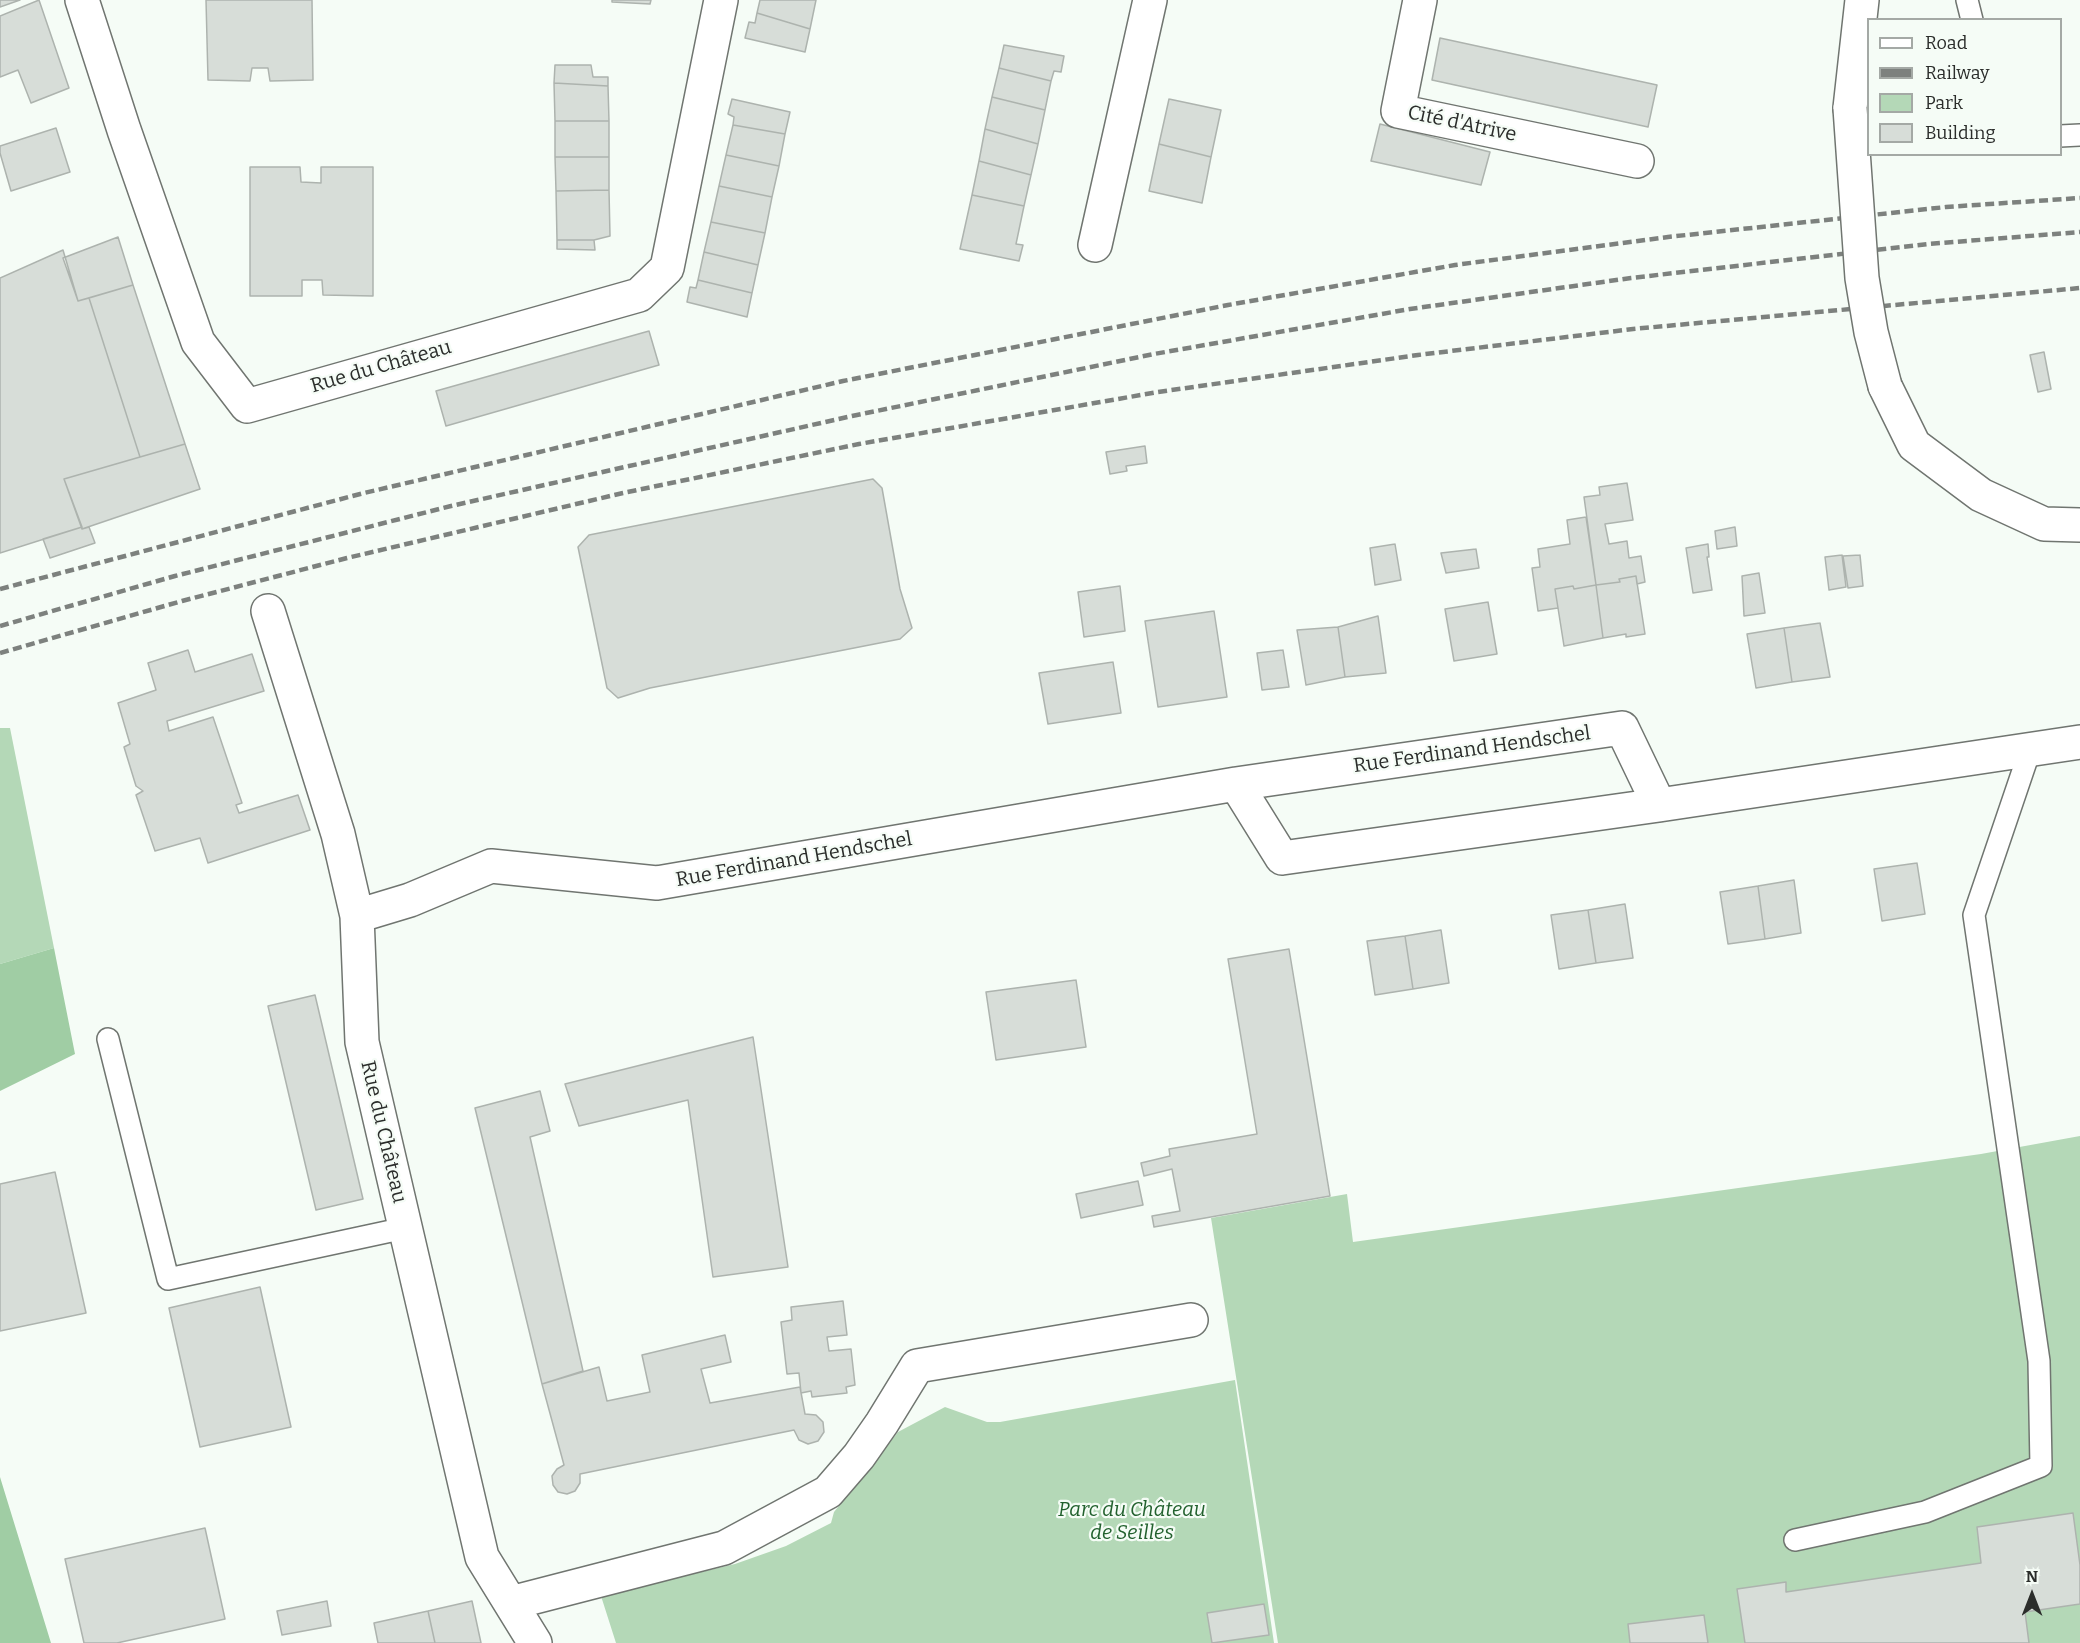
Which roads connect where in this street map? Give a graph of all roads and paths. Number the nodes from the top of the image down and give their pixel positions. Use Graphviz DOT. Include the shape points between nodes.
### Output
graph roads {
  1 [pos="82,0"];
  2 [pos="721,0"];
  3 [pos="1150,0"];
  4 [pos="1420,0"];
  5 [pos="1862,0"];
  6 [pos="1967,0"];
  7 [pos="1972,18"];
  8 [pos="2080,135"];
  9 [pos="2062,136"];
  10 [pos="1637,161"];
  11 [pos="1095,245"];
  12 [pos="2080,525"];
  13 [pos="268,611"];
  14 [pos="2080,742"];
  15 [pos="2030,750"];
  16 [pos="1236,784"];
  17 [pos="1659,805"];
  18 [pos="357,916"];
  19 [pos="108,1039"];
  20 [pos="405,1228"];
  21 [pos="1191,1320"];
  22 [pos="1795,1540"];
  23 [pos="511,1603"];
  24 [pos="535,1643"];
  1 -- 2 [label="street, Rue du Château" via="198,342 246,405 639,295 667,268"];
  3 -- 11 [label="street"];
  4 -- 10 [label="street, Cité d'Atrive" via="1398,111"];
  5 -- 12 [label="street, bridge" via="1850,108 1862,278 1885,386 1914,445 1981,495 2044,524"];
  6 -- 7 [label="lane"];
  8 -- 9 [label="lane"];
  13 -- 18 [label="street, Rue du Château" via="338,834"];
  14 -- 15 [label="street"];
  15 -- 17 [label="street"];
  15 -- 22 [label="lane" via="1974,915 2039,1361 2041,1466 1924,1512"];
  16 -- 17 [label="street" via="1282,858"];
  16 -- 17 [label="street, Rue Ferdinand Hendschel" via="1622,728"];
  16 -- 18 [label="street, Rue Ferdinand Hendschel" via="657,883 491,866 410,900"];
  18 -- 20 [label="street, Rue du Château" via="362,1042"];
  19 -- 20 [label="lane" via="168,1279"];
  20 -- 23 [label="street, Rue du Château" via="482,1557"];
  21 -- 23 [label="street" via="917,1366 859,1456 828,1492 724,1548"];
  23 -- 24 [label="street, Rue du Château"];
}
